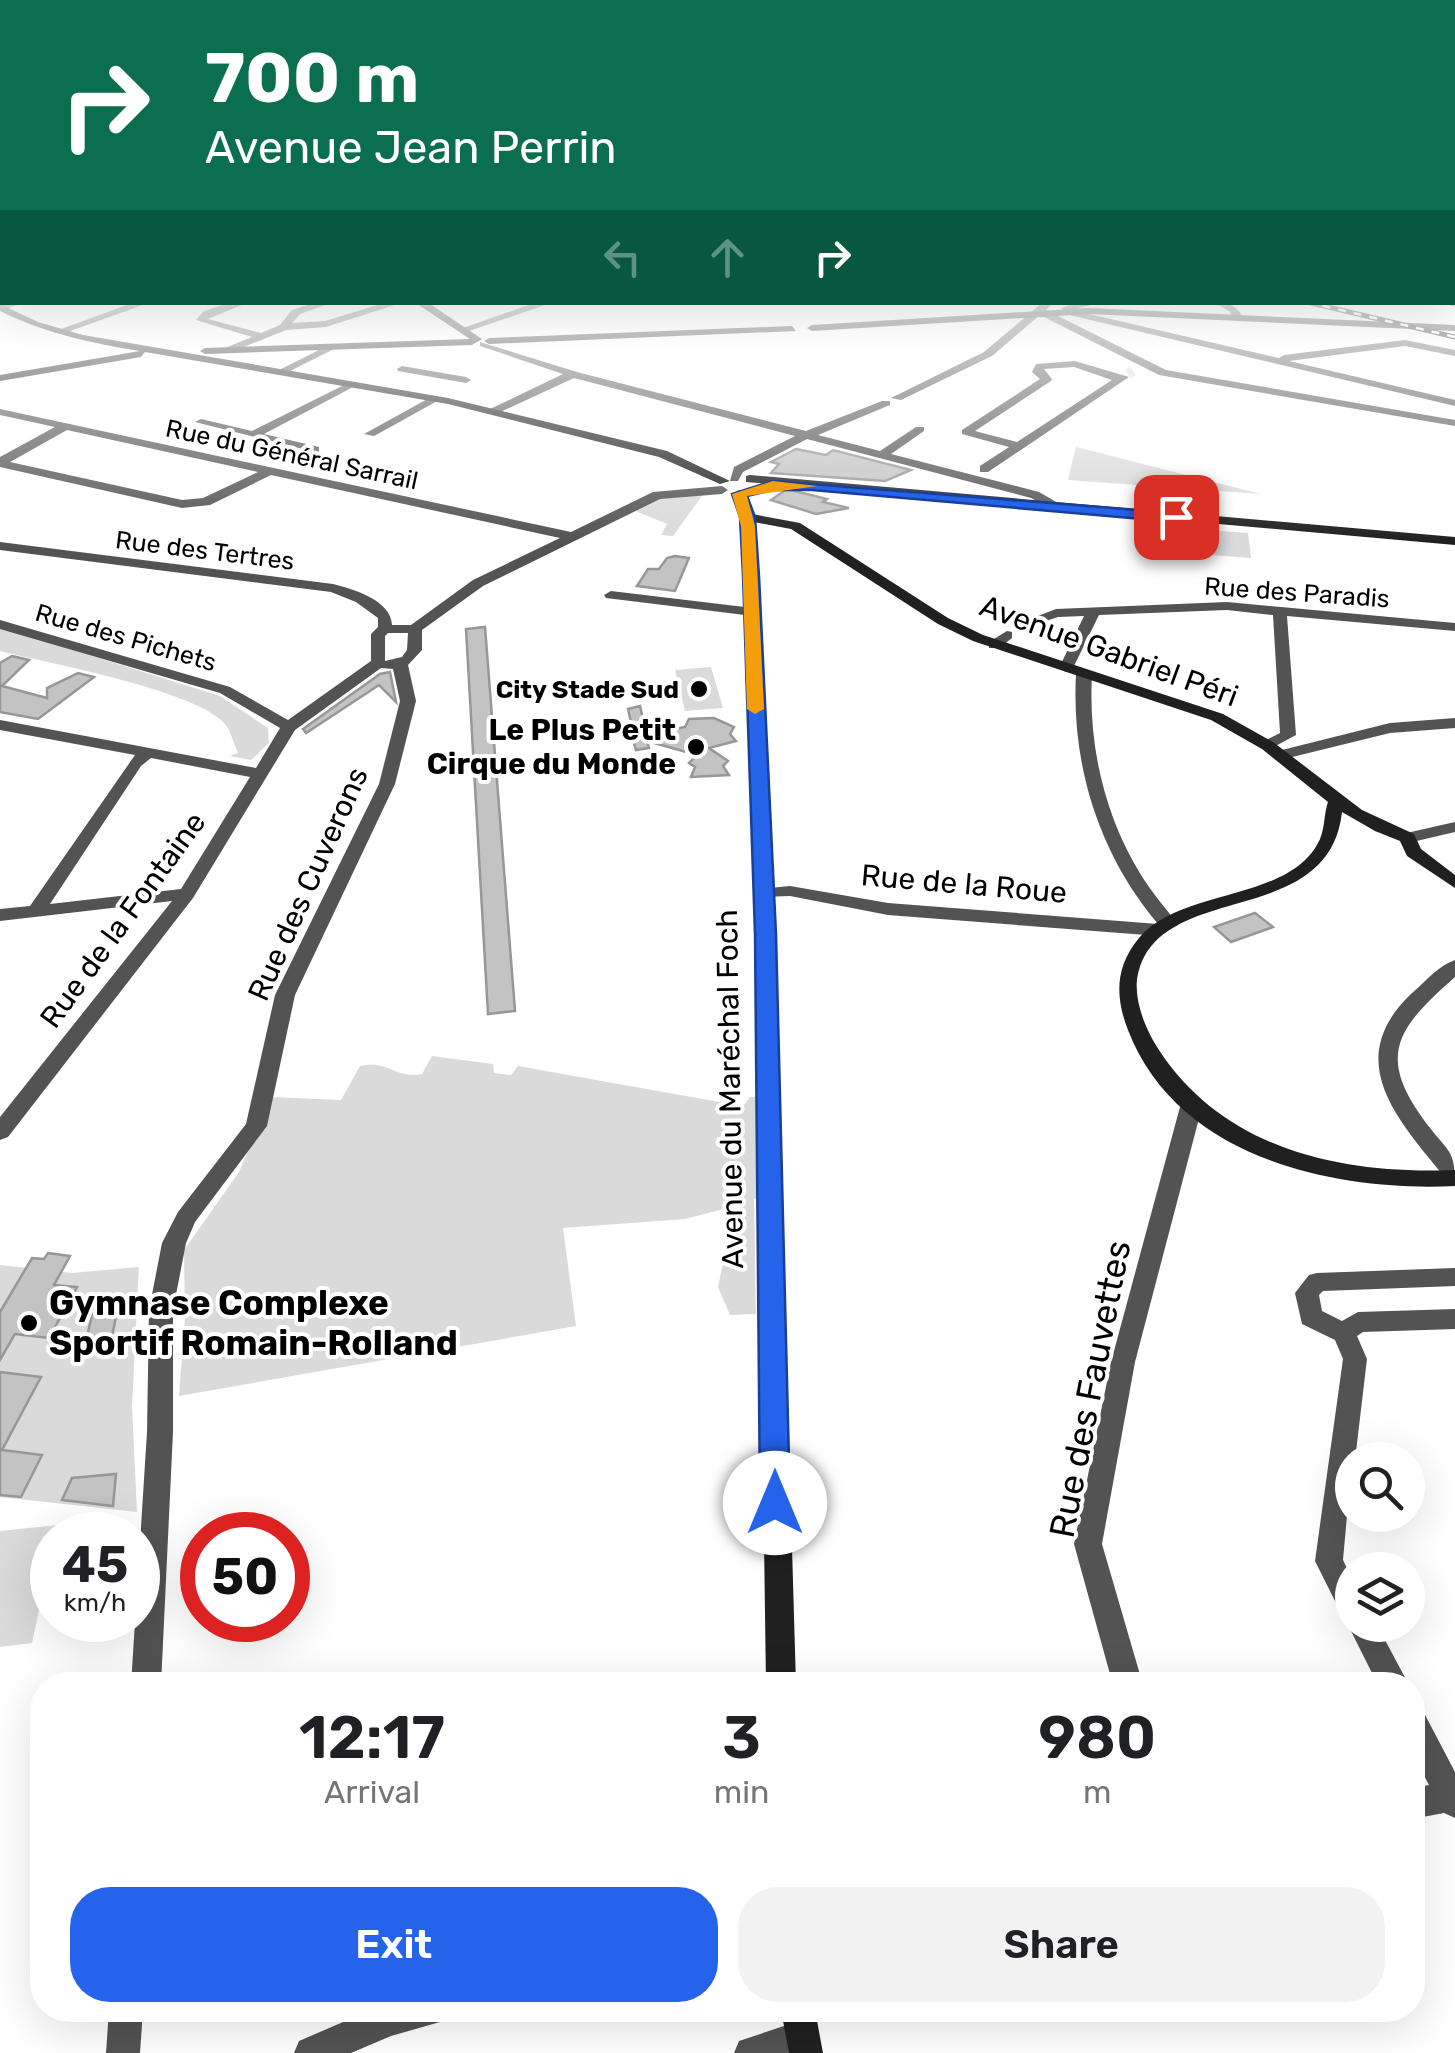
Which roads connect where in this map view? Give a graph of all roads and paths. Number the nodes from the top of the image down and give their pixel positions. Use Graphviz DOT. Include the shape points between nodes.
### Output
graph roads {
  1 [pos="124,351"];
  2 [pos="156,351"];
  3 [pos="202,351"];
  4 [pos="228,351"];
  5 [pos="323,351"];
  6 [pos="508,351"];
  7 [pos="993,351"];
  8 [pos="1104,351"];
  9 [pos="1230,351"];
  10 [pos="1339,351"];
  11 [pos="163,352"];
  12 [pos="121,357"];
  13 [pos="212,360"];
  14 [pos="1271,360"];
  15 [pos="402,369"];
  16 [pos="280,372"];
  17 [pos="1131,372"];
  18 [pos="433,374"];
  19 [pos="573,374"];
  20 [pos="0,380"];
  21 [pos="466,380"];
  22 [pos="352,384"];
  23 [pos="403,394"];
  24 [pos="435,399"];
  25 [pos="1455,404"];
  26 [pos="0,412"];
  27 [pos="492,412"];
  28 [pos="200,422"];
  29 [pos="1455,424"];
  30 [pos="64,427"];
  31 [pos="920,429"];
  32 [pos="370,434"];
  33 [pos="253,435"];
  34 [pos="810,435"];
  35 [pos="1020,446"];
  36 [pos="315,450"];
  37 [pos="881,454"];
  38 [pos="0,462"];
  39 [pos="267,472"];
  40 [pos="977,474"];
  41 [pos="726,483"];
  42 [pos="754,483"];
  43 [pos="739,494"];
  44 [pos="948,498"];
  45 [pos="1059,507"];
  46 [pos="747,517"];
  47 [pos="574,537"];
  48 [pos="1455,541"];
  49 [pos="0,546"];
  50 [pos="611,594"];
  51 [pos="1280,610"];
  52 [pos="753,612"];
  53 [pos="1094,612"];
  54 [pos="0,624"];
  55 [pos="1455,627"];
  56 [pos="384,629"];
  57 [pos="414,629"];
  58 [pos="1007,635"];
  59 [pos="378,662"];
  60 [pos="400,665"];
  61 [pos="1066,668"];
  62 [pos="1084,674"];
  63 [pos="1455,724"];
  64 [pos="0,725"];
  65 [pos="289,727"];
  66 [pos="1268,745"];
  67 [pos="148,754"];
  68 [pos="1284,754"];
  69 [pos="260,774"];
  70 [pos="1335,804"];
  71 [pos="1455,827"];
  72 [pos="1408,838"];
  73 [pos="1455,883"];
  74 [pos="764,892"];
  75 [pos="188,894"];
  76 [pos="36,911"];
  77 [pos="0,915"];
  78 [pos="1164,928"];
  79 [pos="1455,966"];
  80 [pos="1191,1106"];
  81 [pos="0,1132"];
  82 [pos="1455,1176"];
  83 [pos="1455,1278"];
  84 [pos="1455,1319"];
  85 [pos="1409,1320"];
  86 [pos="1344,1332"];
  87 [pos="1455,1336"];
  88 [pos="1335,1573"];
  89 [pos="1371,1642"];
  90 [pos="147,1672"];
  91 [pos="781,1672"];
  92 [pos="1124,1672"];
  93 [pos="1387,1672"];
  94 [pos="1425,1744"];
  95 [pos="1454,1798"];
  96 [pos="1425,1802"];
  97 [pos="125,2022"];
  98 [pos="385,2022"];
  99 [pos="802,2033"];
  100 [pos="123,2053"];
  101 [pos="310,2053"];
  102 [pos="752,2053"];
  1 -- 12 [label="street"];
  2 -- 11 [label="street"];
  3 -- 11 [label="street"];
  4 -- 13 [label="street"];
  5 -- 16 [label="street"];
  6 -- 19 [label="street"];
  7 -- 34 [label="street"];
  8 -- 17 [label="street"];
  9 -- 14 [label="street"];
  10 -- 14 [label="street"];
  11 -- 12 [label="street"];
  11 -- 13 [label="street"];
  11 -- 20 [label="street"];
  12 -- 20 [label="street"];
  13 -- 16 [label="street"];
  14 -- 25 [label="street"];
  15 -- 18 [label="street"];
  16 -- 22 [label="street"];
  17 -- 29 [label="street"];
  17 -- 35 [label="street"];
  17 -- 35 [label="street" via="1040,366 1037,372 1047,379 966,432"];
  18 -- 21 [label="street"];
  18 -- 23 [label="street"];
  19 -- 27 [label="street"];
  19 -- 34 [label="street"];
  22 -- 23 [label="street"];
  22 -- 33 [label="street"];
  23 -- 24 [label="street"];
  24 -- 27 [label="street"];
  24 -- 32 [label="street"];
  26 -- 30 [label="street, Rue du Général Sarrail"];
  27 -- 41 [label="street" via="663,454"];
  28 -- 33 [label="street"];
  30 -- 38 [label="street"];
  30 -- 39 [label="street, Rue du Général Sarrail"];
  31 -- 37 [label="street"];
  33 -- 36 [label="street"];
  34 -- 37 [label="street"];
  34 -- 41 [label="street" via="756,460"];
  35 -- 40 [label="street"];
  37 -- 40 [label="street"];
  38 -- 39 [label="street" via="194,504"];
  39 -- 47 [label="street, Rue du Général Sarrail"];
  40 -- 44 [label="street"];
  40 -- 45 [label="street"];
  41 -- 42 [label="street"];
  41 -- 43 [label="street"];
  41 -- 47 [label="street" via="657,494"];
  42 -- 43 [label="street"];
  42 -- 44 [label="street"];
  43 -- 46 [label="street, Avenue du Maréchal Foch"];
  44 -- 45 [label="street"];
  45 -- 48 [label="street"];
  46 -- 52 [label="street, Avenue du Maréchal Foch"];
  46 -- 58 [label="street, Avenue Gabriel Péri" via="795,526 943,621"];
  47 -- 57 [label="street" via="478,583"];
  49 -- 56 [label="street, Rue des Tertres" via="333,588 378,609"];
  50 -- 52 [label="street"];
  51 -- 53 [label="street, Rue des Paradis"];
  51 -- 55 [label="street, Rue des Paradis"];
  51 -- 66 [label="street" via="1288,735"];
  52 -- 74 [label="street, Avenue du Maréchal Foch"];
  53 -- 58 [label="street, Rue des Paradis" via="1056,613"];
  53 -- 61 [label="street"];
  54 -- 65 [label="street, Rue des Pichets" via="225,690"];
  56 -- 57 [label="street"];
  56 -- 59 [label="street"];
  57 -- 60 [label="street" via="416,650"];
  58 -- 61 [label="street, Avenue Gabriel Péri"];
  59 -- 60 [label="street"];
  59 -- 65 [label="street, Rue de la Fontaine"];
  60 -- 90 [label="street, Rue des Cuverons" via="408,701 388,784 286,995 256,1126 174,1243 161,1310"];
  61 -- 62 [label="street, Avenue Gabriel Péri"];
  62 -- 66 [label="street, Avenue Gabriel Péri" via="1218,718"];
  62 -- 78 [label="street" via="1082,738 1090,772 1107,824"];
  63 -- 68 [label="street" via="1390,728"];
  64 -- 67 [label="street"];
  65 -- 69 [label="street, Rue de la Fontaine"];
  66 -- 68 [label="street, Avenue Gabriel Péri"];
  67 -- 69 [label="street"];
  67 -- 76 [label="street" via="135,763"];
  68 -- 70 [label="street, Avenue Gabriel Péri"];
  69 -- 75 [label="street, Rue de la Fontaine"];
  70 -- 72 [label="street, Avenue Gabriel Péri"];
  70 -- 78 [label="street" via="1328,842 1294,876 1195,910"];
  71 -- 72 [label="street"];
  72 -- 73 [label="street" via="1414,852"];
  74 -- 78 [label="street, Rue de la Roue"];
  74 -- 91 [label="street, Avenue du Maréchal Foch"];
  75 -- 76 [label="street"];
  75 -- 81 [label="street, Rue de la Fontaine"];
  76 -- 77 [label="street"];
  78 -- 80 [label="street" via="1128,972 1130,1004 1152,1061"];
  79 -- 82 [label="street" via="1399,1020 1388,1044 1389,1072 1403,1107"];
  80 -- 82 [label="street" via="1298,1163 1353,1176"];
  80 -- 92 [label="street, Rue des Fauvettes" via="1135,1311 1088,1544"];
  83 -- 86 [label="street" via="1316,1282 1306,1294 1311,1316"];
  84 -- 85 [label="street"];
  85 -- 86 [label="street" via="1358,1322"];
  85 -- 87 [label="street"];
  86 -- 88 [label="street" via="1355,1359 1329,1562"];
  89 -- 93 [label="street"];
  94 -- 95 [label="street"];
  95 -- 96 [label="street"];
  97 -- 100 [label="street"];
  98 -- 101 [label="street"];
  99 -- 102 [label="street"];
}
